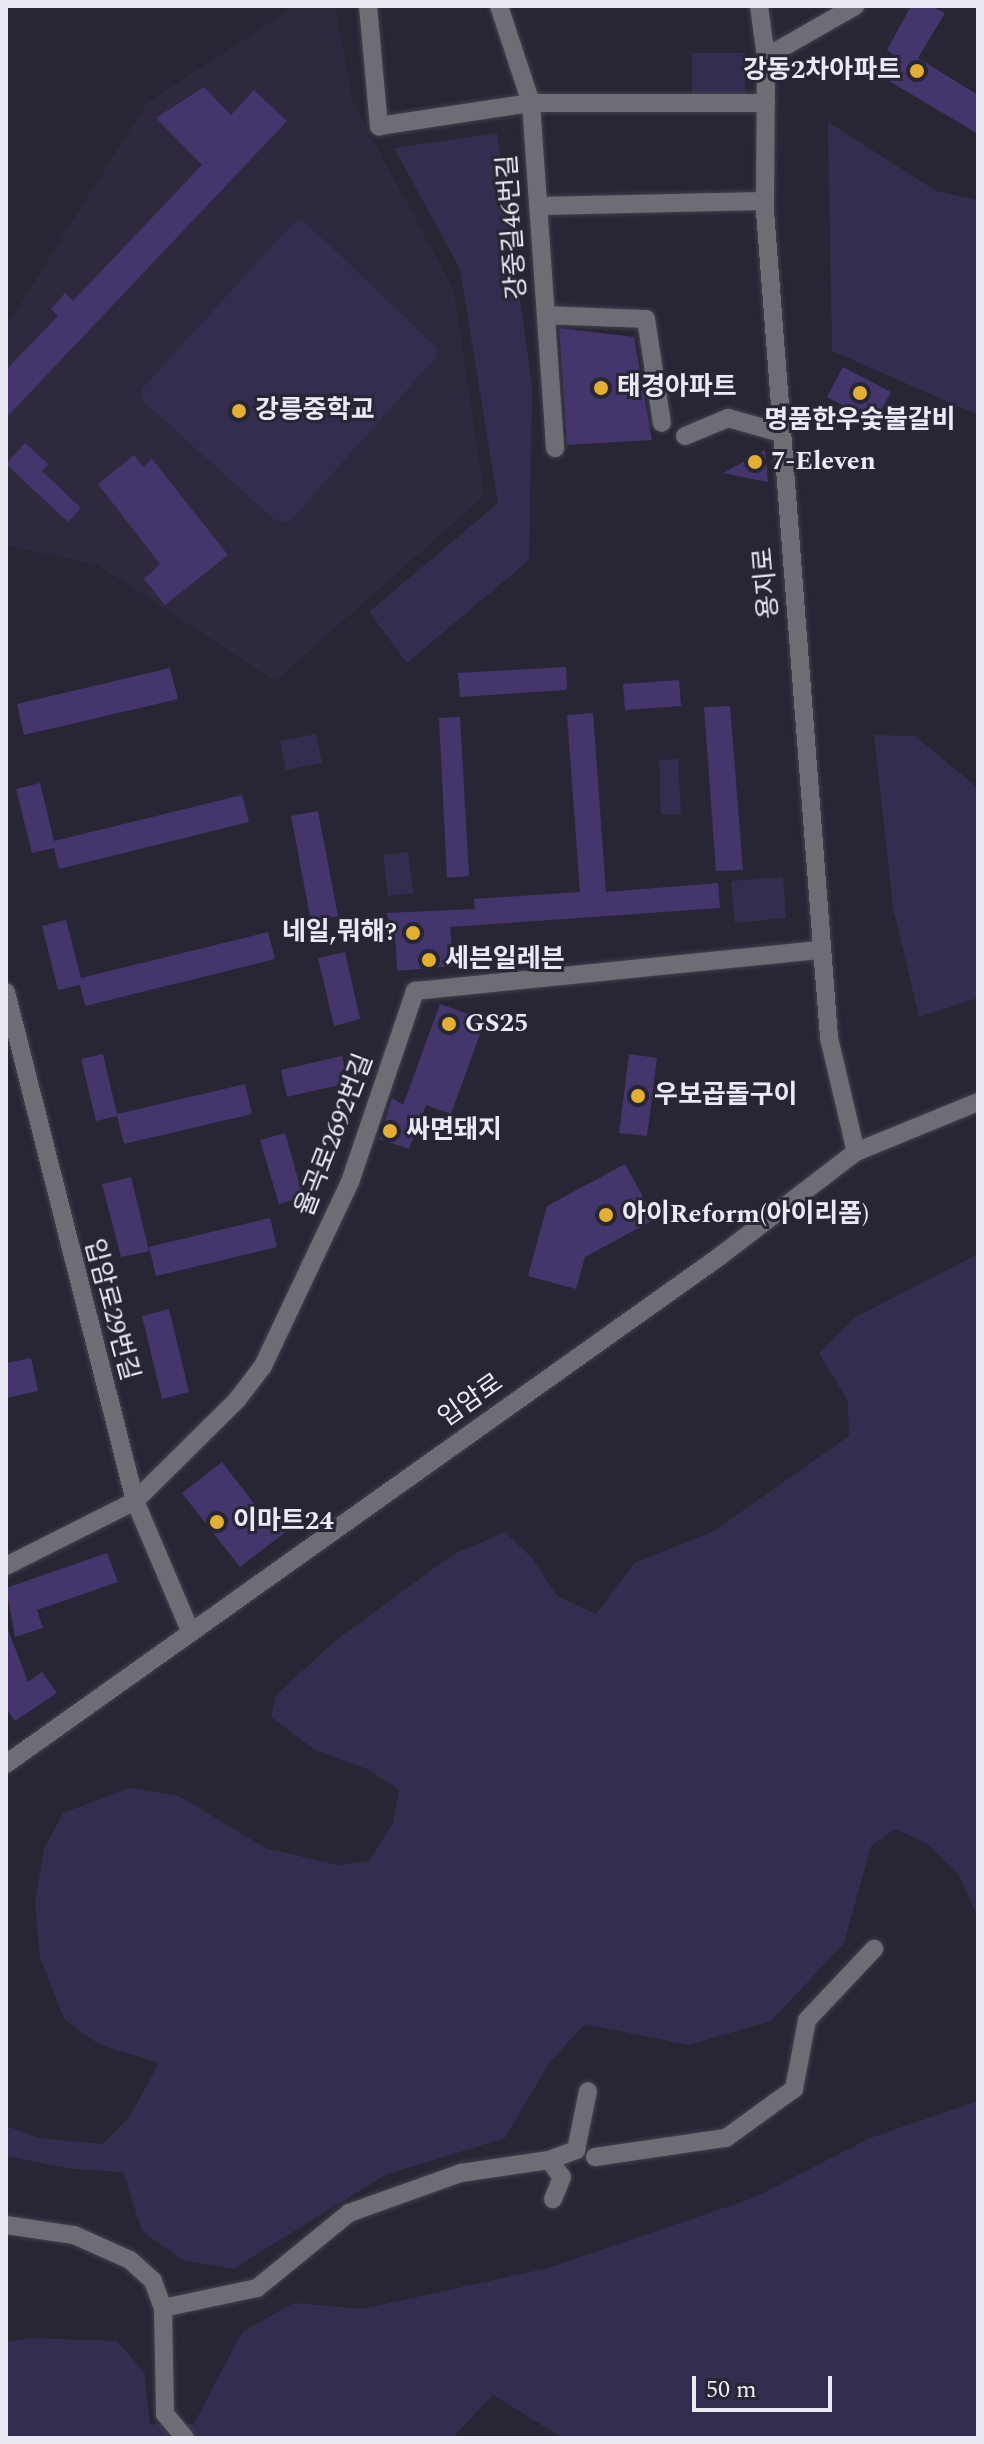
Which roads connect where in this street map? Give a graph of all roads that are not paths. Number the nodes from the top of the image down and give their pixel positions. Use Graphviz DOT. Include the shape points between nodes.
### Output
graph roads {
  1 [pos="368,6"];
  2 [pos="499,6"];
  3 [pos="759,6"];
  4 [pos="855,6"];
  5 [pos="766,57"];
  6 [pos="531,103"];
  7 [pos="766,103"];
  8 [pos="765,201"];
  9 [pos="538,206"];
  10 [pos="546,315"];
  11 [pos="662,423"];
  12 [pos="781,433"];
  13 [pos="685,436"];
  14 [pos="555,448"];
  15 [pos="822,950"];
  16 [pos="6,992"];
  17 [pos="978,1102"];
  18 [pos="856,1152"];
  19 [pos="135,1501"];
  20 [pos="6,1566"];
  21 [pos="191,1633"];
  22 [pos="6,1764"];
  23 [pos="874,1949"];
  24 [pos="588,2091"];
  25 [pos="576,2150"];
  26 [pos="549,2160"];
  27 [pos="553,2199"];
  28 [pos="6,2225"];
  29 [pos="163,2308"];
  30 [pos="185,2438"];
  1 -- 6 [label="street" via="379,126"];
  2 -- 6 [label="street, 강중길46번길"];
  3 -- 5 [label="street, 용지로"];
  4 -- 5 [label="street"];
  5 -- 7 [label="street, 용지로"];
  6 -- 7 [label="street"];
  6 -- 9 [label="street, 강중길46번길"];
  7 -- 8 [label="street, 용지로"];
  8 -- 9 [label="street"];
  8 -- 12 [label="street, 용지로"];
  9 -- 10 [label="street, 강중길46번길"];
  10 -- 11 [label="street" via="646,319"];
  10 -- 14 [label="street, 강중길46번길"];
  12 -- 13 [label="street" via="728,418"];
  12 -- 15 [label="street, 용지로"];
  15 -- 18 [label="street, 용지로" via="829,1038"];
  15 -- 19 [label="street, 율곡로2692번길" via="415,991 350,1182 263,1366 237,1400"];
  16 -- 19 [label="street, 입암로29번길"];
  17 -- 18 [label="street, 입암로"];
  18 -- 21 [label="street, 입암로" via="719,1257"];
  19 -- 20 [label="street, 율곡로2692번길"];
  19 -- 21 [label="street, 입암로29번길"];
  21 -- 22 [label="street, 입암로"];
  23 -- 25 [label="street" via="807,2020 794,2089 726,2138 598,2161"];
  24 -- 25 [label="street"];
  25 -- 26 [label="street"];
  26 -- 27 [label="street" via="562,2177"];
  26 -- 29 [label="street" via="461,2173 391,2195 349,2213 257,2288"];
  28 -- 29 [label="street" via="74,2235 130,2260 153,2281"];
  29 -- 30 [label="street" via="165,2414"];
}
